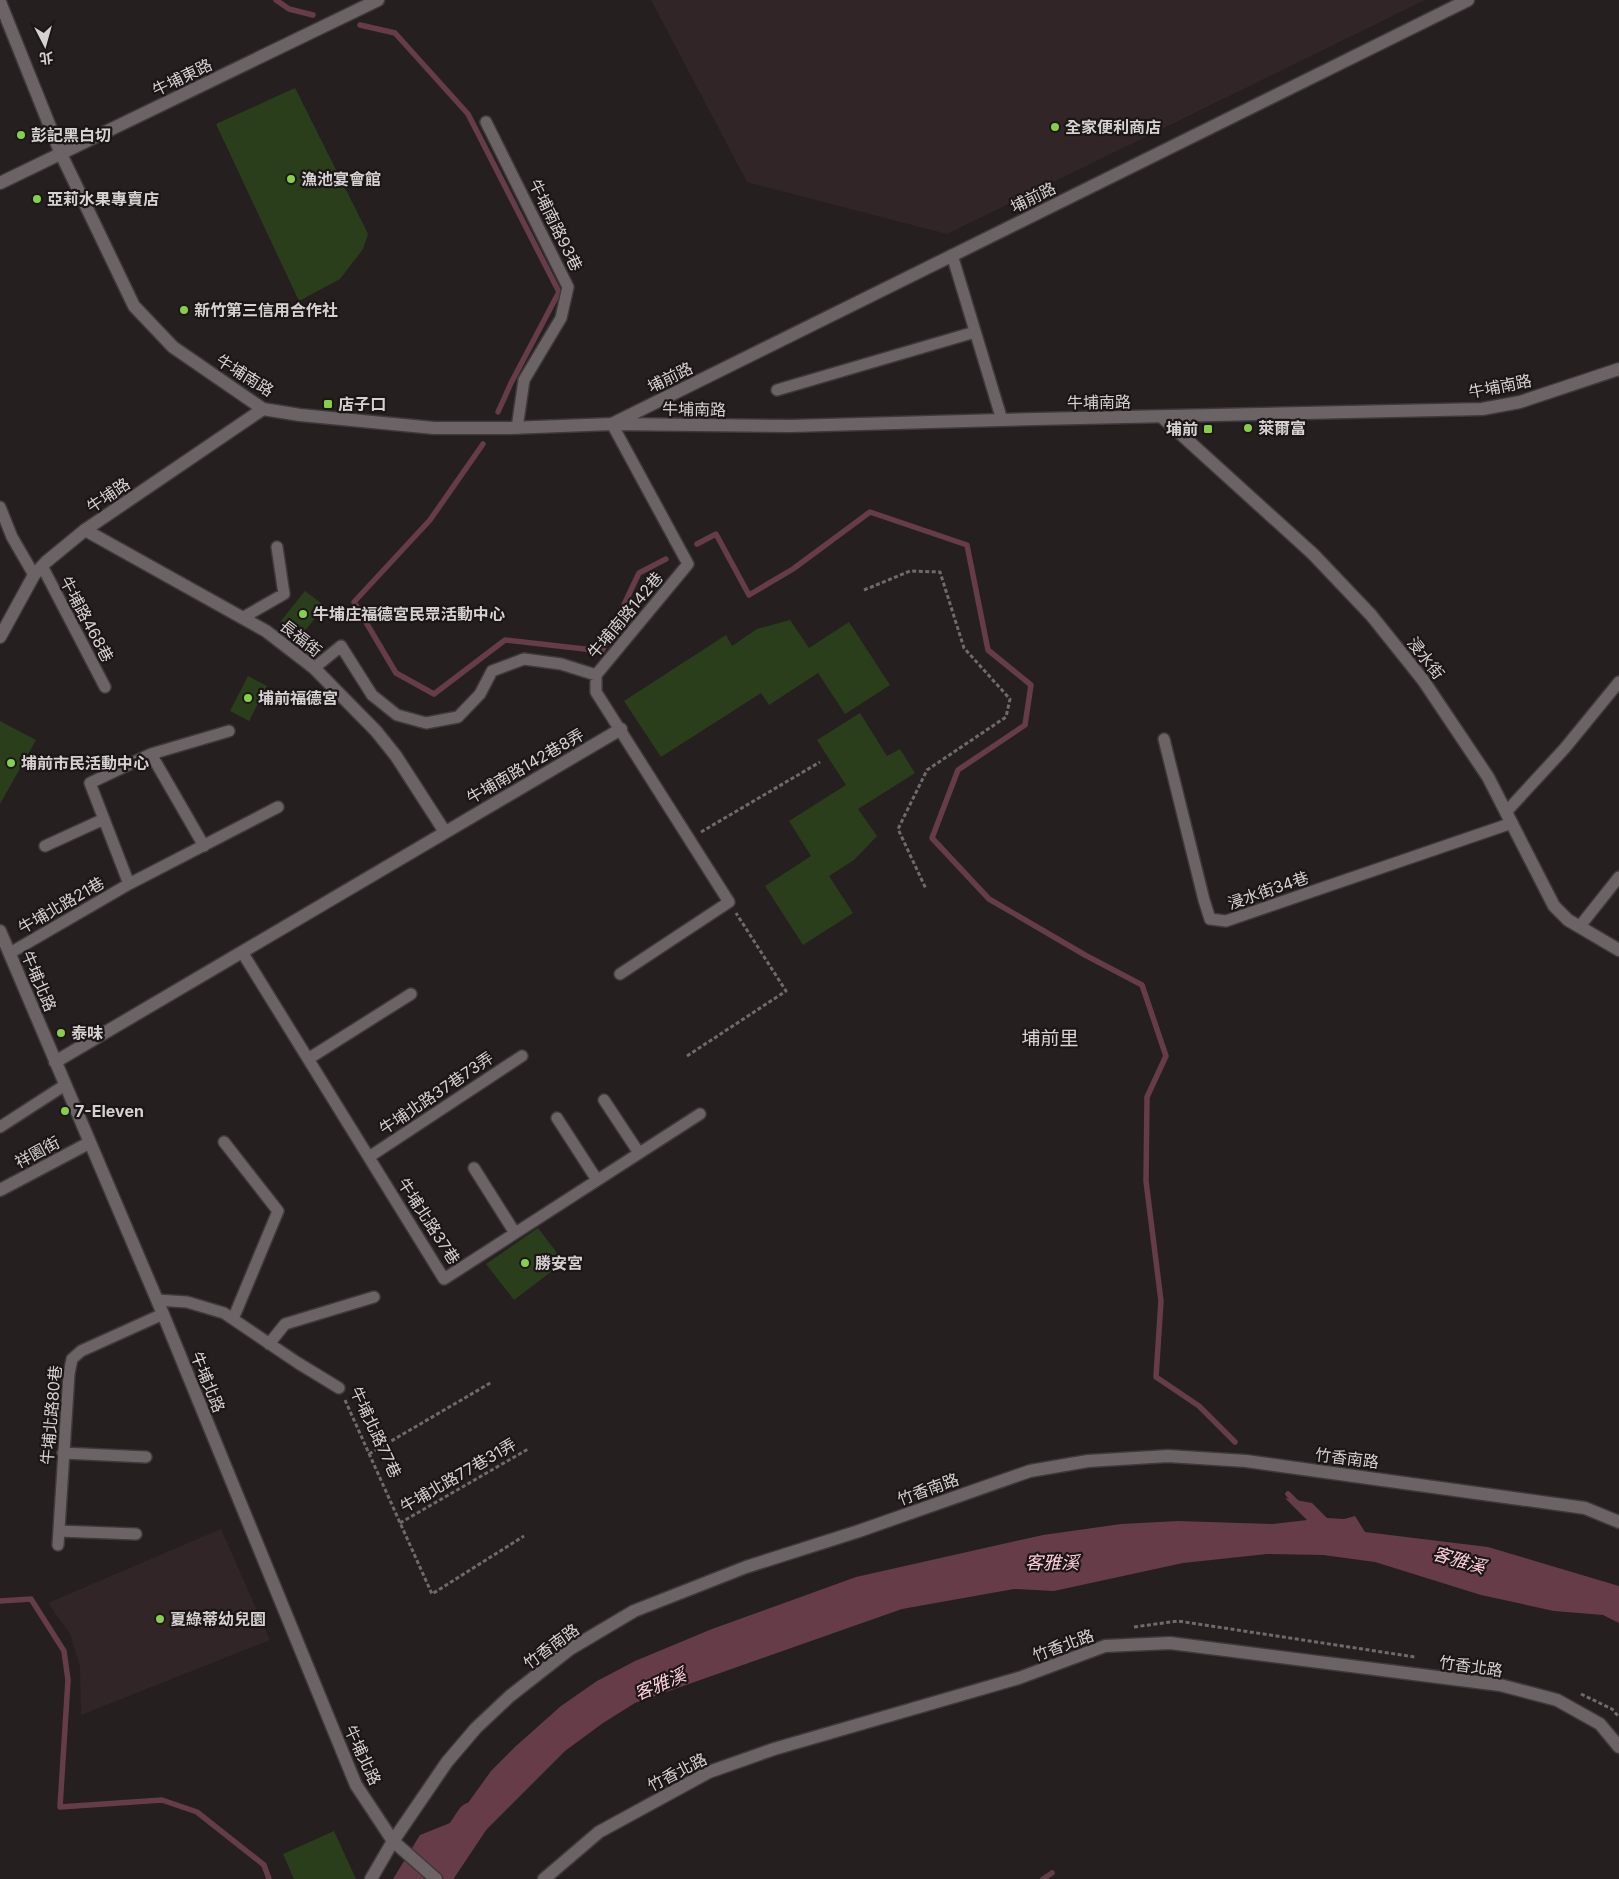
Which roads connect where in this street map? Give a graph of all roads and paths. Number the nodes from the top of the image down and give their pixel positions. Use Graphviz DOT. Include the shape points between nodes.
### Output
graph roads {
  1 [pos="378,0"];
  2 [pos="1468,0"];
  3 [pos="0,2"];
  4 [pos="486,122"];
  5 [pos="61,154"];
  6 [pos="0,183"];
  7 [pos="952,255"];
  8 [pos="975,332"];
  9 [pos="1619,369"];
  10 [pos="777,390"];
  11 [pos="263,409"];
  12 [pos="1162,417"];
  13 [pos="1002,420"];
  14 [pos="612,424"];
  15 [pos="516,428"];
  16 [pos="0,507"];
  17 [pos="85,530"];
  18 [pos="277,547"];
  19 [pos="38,571"];
  20 [pos="864,590"];
  21 [pos="242,618"];
  22 [pos="0,637"];
  23 [pos="314,668"];
  24 [pos="596,674"];
  25 [pos="1619,682"];
  26 [pos="104,687"];
  27 [pos="621,729"];
  28 [pos="229,731"];
  29 [pos="1164,739"];
  30 [pos="152,754"];
  31 [pos="820,762"];
  32 [pos="278,807"];
  33 [pos="1509,817"];
  34 [pos="104,819"];
  35 [pos="445,832"];
  36 [pos="690,839"];
  37 [pos="45,846"];
  38 [pos="204,846"];
  39 [pos="1619,877"];
  40 [pos="129,884"];
  41 [pos="926,889"];
  42 [pos="729,902"];
  43 [pos="1580,926"];
  44 [pos="0,931"];
  45 [pos="1619,950"];
  46 [pos="242,952"];
  47 [pos="10,953"];
  48 [pos="620,974"];
  49 [pos="411,994"];
  50 [pos="522,1056"];
  51 [pos="687,1056"];
  52 [pos="308,1059"];
  53 [pos="55,1062"];
  54 [pos="65,1085"];
  55 [pos="604,1100"];
  56 [pos="700,1114"];
  57 [pos="558,1118"];
  58 [pos="0,1127"];
  59 [pos="89,1142"];
  60 [pos="224,1142"];
  61 [pos="639,1153"];
  62 [pos="369,1158"];
  63 [pos="474,1168"];
  64 [pos="597,1180"];
  65 [pos="0,1190"];
  66 [pos="515,1233"];
  67 [pos="374,1297"];
  68 [pos="157,1300"];
  69 [pos="163,1314"];
  70 [pos="233,1319"];
  71 [pos="269,1344"];
  72 [pos="492,1382"];
  73 [pos="339,1388"];
  74 [pos="528,1449"];
  75 [pos="63,1453"];
  76 [pos="369,1454"];
  77 [pos="146,1457"];
  78 [pos="1619,1522"];
  79 [pos="400,1523"];
  80 [pos="59,1531"];
  81 [pos="136,1534"];
  82 [pos="524,1536"];
  83 [pos="58,1544"];
  84 [pos="1129,1628"];
  85 [pos="1421,1657"];
  86 [pos="1573,1689"];
  87 [pos="1619,1717"];
  88 [pos="1619,1747"];
  89 [pos="393,1841"];
  90 [pos="371,1879"];
  91 [pos="436,1879"];
  92 [pos="544,1879"];
  1 -- 5 [label="street, 牛埔東路"];
  2 -- 7 [label="street, 埔前路"];
  3 -- 5 [label="street, 牛埔南路"];
  4 -- 15 [label="lane, 牛埔南路93巷" via="568,287 561,318 524,380"];
  5 -- 6 [label="street, 牛埔東路"];
  5 -- 11 [label="street, 牛埔南路" via="134,306 173,347"];
  7 -- 8 [label="lane"];
  7 -- 14 [label="street, 埔前路"];
  8 -- 10 [label="lane"];
  8 -- 13 [label="lane"];
  9 -- 12 [label="street, 牛埔南路" via="1520,402 1482,409"];
  11 -- 15 [label="street, 牛埔南路" via="434,428"];
  11 -- 17 [label="street, 牛埔路"];
  12 -- 13 [label="street, 牛埔南路"];
  12 -- 33 [label="street, 浸水街" via="1313,554 1371,615 1423,680 1488,777"];
  13 -- 14 [label="street, 牛埔南路" via="791,426"];
  14 -- 15 [label="street, 牛埔南路"];
  14 -- 24 [label="lane, 牛埔南路142巷" via="688,564"];
  16 -- 19 [label="lane, 牛埔路468巷" via="12,537"];
  17 -- 19 [label="street, 牛埔路"];
  17 -- 21 [label="street, 長福街"];
  18 -- 21 [label="lane" via="284,594"];
  19 -- 22 [label="street, 牛埔路"];
  19 -- 26 [label="lane, 牛埔路468巷"];
  20 -- 41 [label="path" via="910,571 940,572 964,648 1010,699 1006,717 927,770 898,829"];
  21 -- 23 [label="street, 長福街" via="266,631"];
  23 -- 24 [label="lane" via="341,646 372,695 397,715 426,723 458,717 480,694 492,671 524,660 561,664"];
  23 -- 35 [label="street, 長福街" via="376,731"];
  24 -- 27 [label="lane, 牛埔南路142巷" via="596,692"];
  25 -- 33 [label="lane"];
  27 -- 35 [label="street, 牛埔南路142巷8弄"];
  27 -- 36 [label="lane, 牛埔南路142巷"];
  28 -- 30 [label="lane, 牛埔北路21巷"];
  29 -- 33 [label="lane, 浸水街34巷" via="1210,919 1226,921"];
  30 -- 34 [label="lane, 牛埔北路21巷" via="90,783"];
  30 -- 38 [label="lane"];
  31 -- 36 [label="path"];
  32 -- 38 [label="lane, 牛埔北路21巷"];
  33 -- 43 [label="street, 浸水街" via="1554,906 1568,920"];
  34 -- 37 [label="lane"];
  34 -- 40 [label="lane, 牛埔北路21巷"];
  35 -- 46 [label="street"];
  36 -- 42 [label="lane, 牛埔南路142巷"];
  38 -- 40 [label="lane, 牛埔北路21巷"];
  39 -- 43 [label="lane"];
  40 -- 47 [label="lane, 牛埔北路21巷"];
  42 -- 48 [label="lane"];
  42 -- 51 [label="path" via="786,991"];
  43 -- 45 [label="street, 浸水街"];
  44 -- 47 [label="street, 牛埔北路"];
  46 -- 52 [label="lane, 牛埔北路37巷"];
  46 -- 53 [label="street"];
  47 -- 53 [label="street, 牛埔北路"];
  49 -- 52 [label="lane"];
  50 -- 62 [label="lane, 牛埔北路37巷73弄"];
  52 -- 62 [label="lane, 牛埔北路37巷"];
  53 -- 54 [label="street, 牛埔北路"];
  54 -- 58 [label="lane"];
  54 -- 59 [label="street, 牛埔北路"];
  55 -- 61 [label="lane"];
  56 -- 61 [label="lane, 牛埔北路37巷"];
  57 -- 64 [label="lane"];
  59 -- 65 [label="street, 祥園街"];
  59 -- 68 [label="street, 牛埔北路"];
  60 -- 70 [label="lane" via="278,1211"];
  61 -- 64 [label="lane, 牛埔北路37巷"];
  62 -- 66 [label="lane, 牛埔北路37巷" via="444,1279"];
  63 -- 66 [label="lane"];
  64 -- 66 [label="lane, 牛埔北路37巷"];
  67 -- 71 [label="lane" via="285,1324"];
  68 -- 69 [label="street, 牛埔北路"];
  68 -- 70 [label="lane, 牛埔北路77巷" via="187,1302 224,1313"];
  69 -- 75 [label="lane, 牛埔北路80巷" via="81,1351 72,1359 68,1374"];
  69 -- 89 [label="street, 牛埔北路" via="356,1785"];
  70 -- 71 [label="lane, 牛埔北路77巷"];
  71 -- 73 [label="lane, 牛埔北路77巷"];
  72 -- 76 [label="path"];
  73 -- 76 [label="path, 牛埔北路77巷"];
  74 -- 79 [label="path, 牛埔北路77巷31弄"];
  75 -- 77 [label="lane"];
  75 -- 80 [label="lane, 牛埔北路80巷"];
  76 -- 79 [label="path, 牛埔北路77巷"];
  78 -- 89 [label="street, 竹香南路" via="1585,1508 1246,1461 1168,1456 1088,1461 1030,1471 746,1567 634,1611 570,1649 510,1696 476,1728 447,1762"];
  79 -- 82 [label="path, 牛埔北路77巷" via="432,1594"];
  80 -- 81 [label="lane"];
  80 -- 83 [label="lane, 牛埔北路80巷"];
  84 -- 85 [label="path" via="1178,1622"];
  86 -- 87 [label="path" via="1612,1709"];
  88 -- 92 [label="street, 竹香北路" via="1600,1724 1557,1700 1500,1685 1170,1643 1105,1646 1019,1678 774,1749 708,1772 599,1832"];
  89 -- 90 [label="street, 竹香南路"];
  89 -- 91 [label="street, 牛埔北路"];
}
